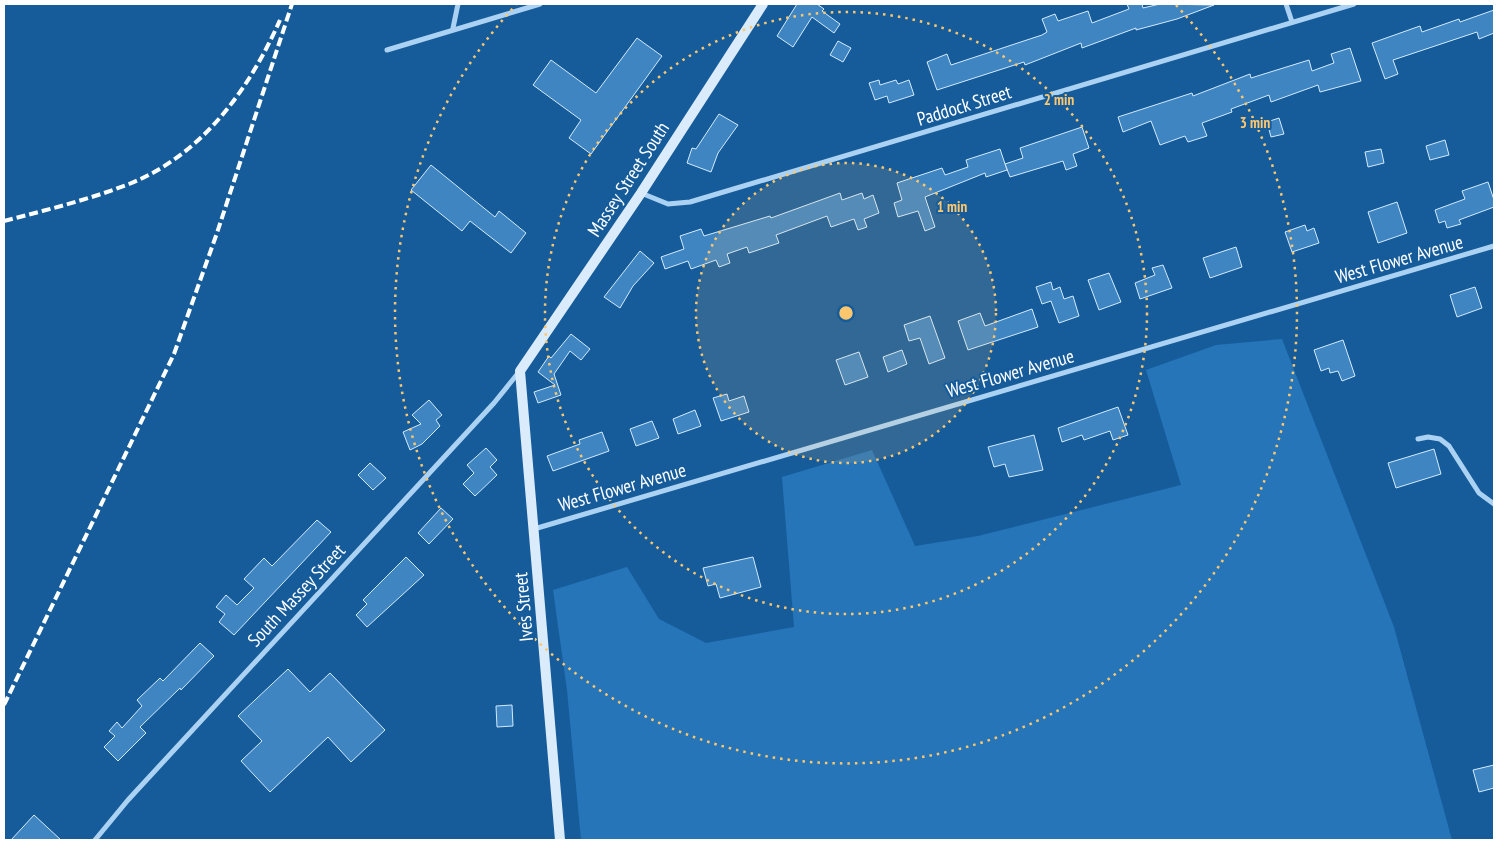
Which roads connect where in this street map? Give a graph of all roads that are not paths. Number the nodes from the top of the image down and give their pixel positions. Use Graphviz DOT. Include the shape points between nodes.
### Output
graph roads {
  1 [pos="458,4"];
  2 [pos="540,4"];
  3 [pos="763,4"];
  4 [pos="1286,4"];
  5 [pos="1354,4"];
  6 [pos="1292,22"];
  7 [pos="453,28"];
  8 [pos="387,50"];
  9 [pos="641,193"];
  10 [pos="1494,246"];
  11 [pos="520,371"];
  12 [pos="1418,439"];
  13 [pos="1494,504"];
  14 [pos="534,528"];
  15 [pos="95,840"];
  16 [pos="560,840"];
  1 -- 7 [label="street"];
  2 -- 7 [label="street"];
  3 -- 9 [label="street, Massey Street South"];
  4 -- 6 [label="street"];
  5 -- 6 [label="street, Paddock Street"];
  6 -- 9 [label="street, Paddock Street" via="690,202 668,204"];
  7 -- 8 [label="street"];
  9 -- 11 [label="street, Massey Street South"];
  10 -- 14 [label="street, West Flower Avenue"];
  11 -- 14 [label="street, Ives Street"];
  11 -- 15 [label="street, South Massey Street"];
  12 -- 13 [label="street" via="1440,439 1449,446 1479,493"];
  14 -- 16 [label="street, Ives Street"];
}
